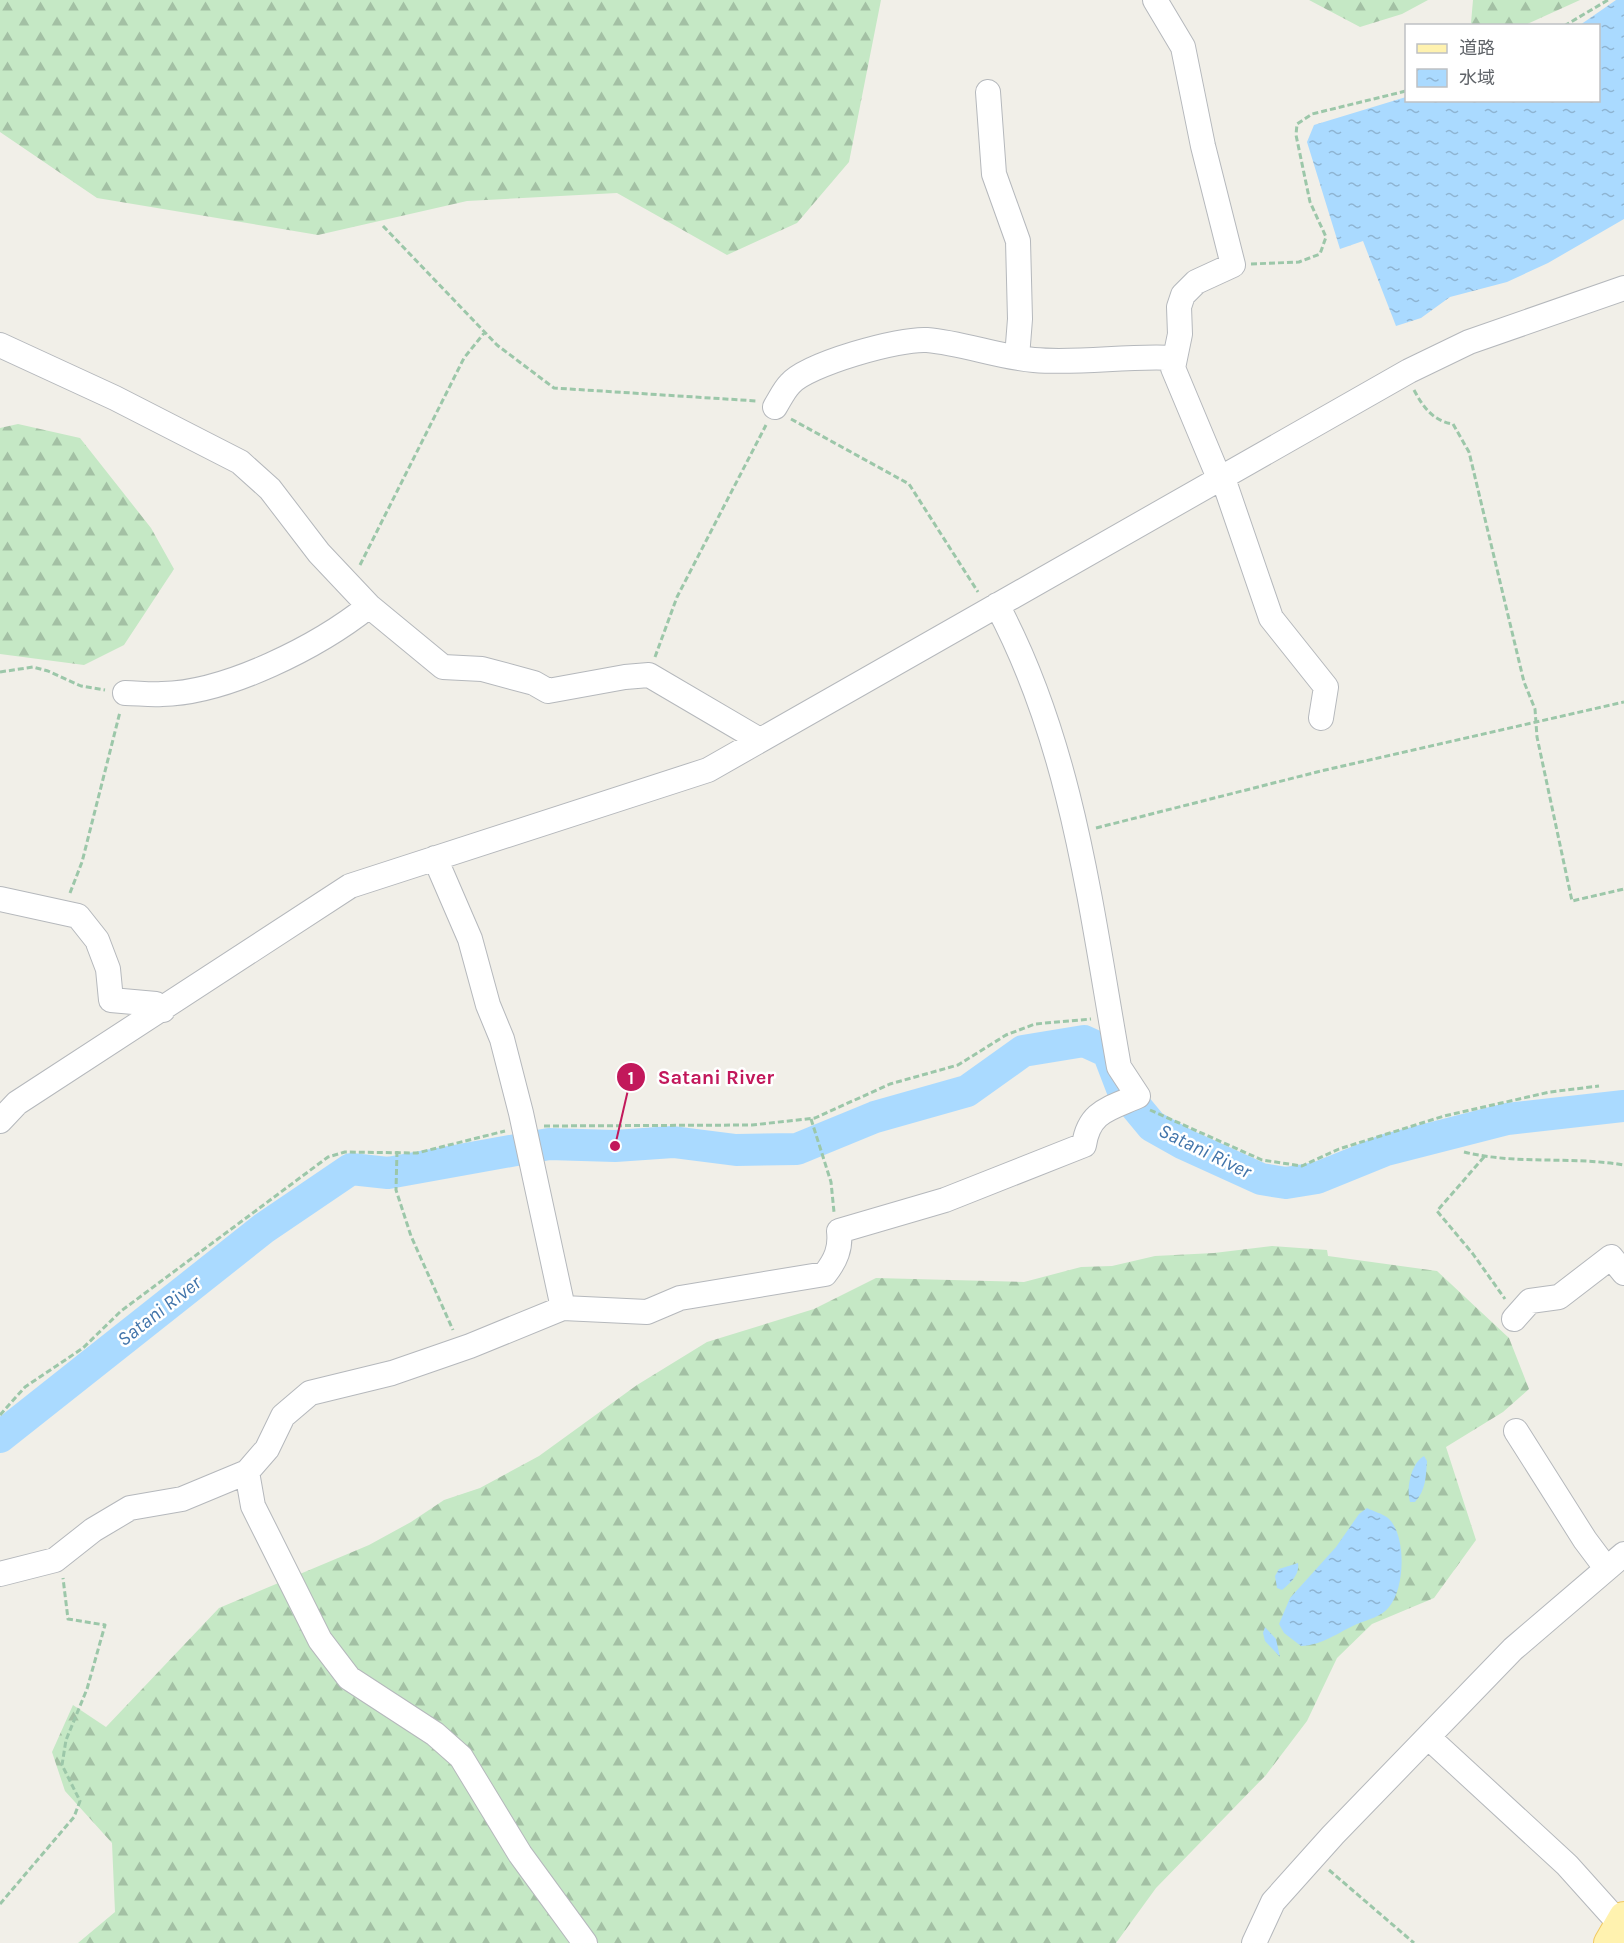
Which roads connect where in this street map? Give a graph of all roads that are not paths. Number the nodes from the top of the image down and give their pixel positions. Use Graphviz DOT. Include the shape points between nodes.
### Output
graph roads {
  1 [pos="1155,0"];
  2 [pos="988,92"];
  3 [pos="1624,288"];
  4 [pos="0,345"];
  5 [pos="1017,357"];
  6 [pos="1175,358"];
  7 [pos="775,407"];
  8 [pos="1219,478"];
  9 [pos="369,606"];
  10 [pos="993,607"];
  11 [pos="125,693"];
  12 [pos="1321,718"];
  13 [pos="758,739"];
  14 [pos="435,858"];
  15 [pos="0,899"];
  16 [pos="163,1010"];
  17 [pos="0,1121"];
  18 [pos="1624,1273"];
  19 [pos="563,1308"];
  20 [pos="1517,1316"];
  21 [pos="1516,1431"];
  22 [pos="247,1472"];
  23 [pos="1615,1561"];
  24 [pos="0,1574"];
  25 [pos="1428,1737"];
  26 [pos="1618,1928"];
  27 [pos="585,1943"];
  28 [pos="1254,1943"];
  1 -- 6 [label="street" via="1182,47 1233,265 1196,282 1183,295"];
  2 -- 5 [label="street" via="994,174 1018,241"];
  3 -- 8 [label="street" via="1469,342 1404,373"];
  4 -- 9 [label="street" via="240,462 270,489 319,553"];
  5 -- 6 [label="street" via="1078,362"];
  5 -- 7 [label="street" via="925,340 876,348 808,370 790,383"];
  6 -- 8 [label="street" via="1173,368"];
  8 -- 10 [label="street"];
  8 -- 12 [label="street" via="1226,487 1271,618 1326,687"];
  9 -- 11 [label="street" via="304,648 254,671 164,694"];
  9 -- 13 [label="street" via="443,667 482,669 548,691 649,675"];
  10 -- 13 [label="street"];
  10 -- 19 [label="street" via="1016,642 1058,753 1077,834 1119,1067 1138,1096 1096,1115 1087,1129 1084,1145 945,1200 839,1231 841,1244 825,1274 680,1298 647,1312"];
  13 -- 14 [label="street" via="708,770"];
  14 -- 16 [label="street" via="350,886"];
  14 -- 19 [label="street" via="470,939 501,1039"];
  15 -- 16 [label="street" via="78,916 97,940 108,969 111,1000 156,1004"];
  16 -- 17 [label="street" via="17,1103"];
  18 -- 20 [label="street" via="1611,1257 1559,1297 1530,1301"];
  19 -- 22 [label="street" via="392,1373 310,1393 283,1416 267,1449"];
  21 -- 23 [label="street" via="1585,1540"];
  22 -- 24 [label="street" via="182,1499 130,1508 93,1530 55,1560"];
  22 -- 27 [label="street" via="253,1506 320,1640 349,1678 435,1734 461,1757 520,1854"];
  23 -- 25 [label="street" via="1513,1649"];
  25 -- 26 [label="street" via="1567,1865"];
  25 -- 28 [label="street" via="1273,1902"];
}
